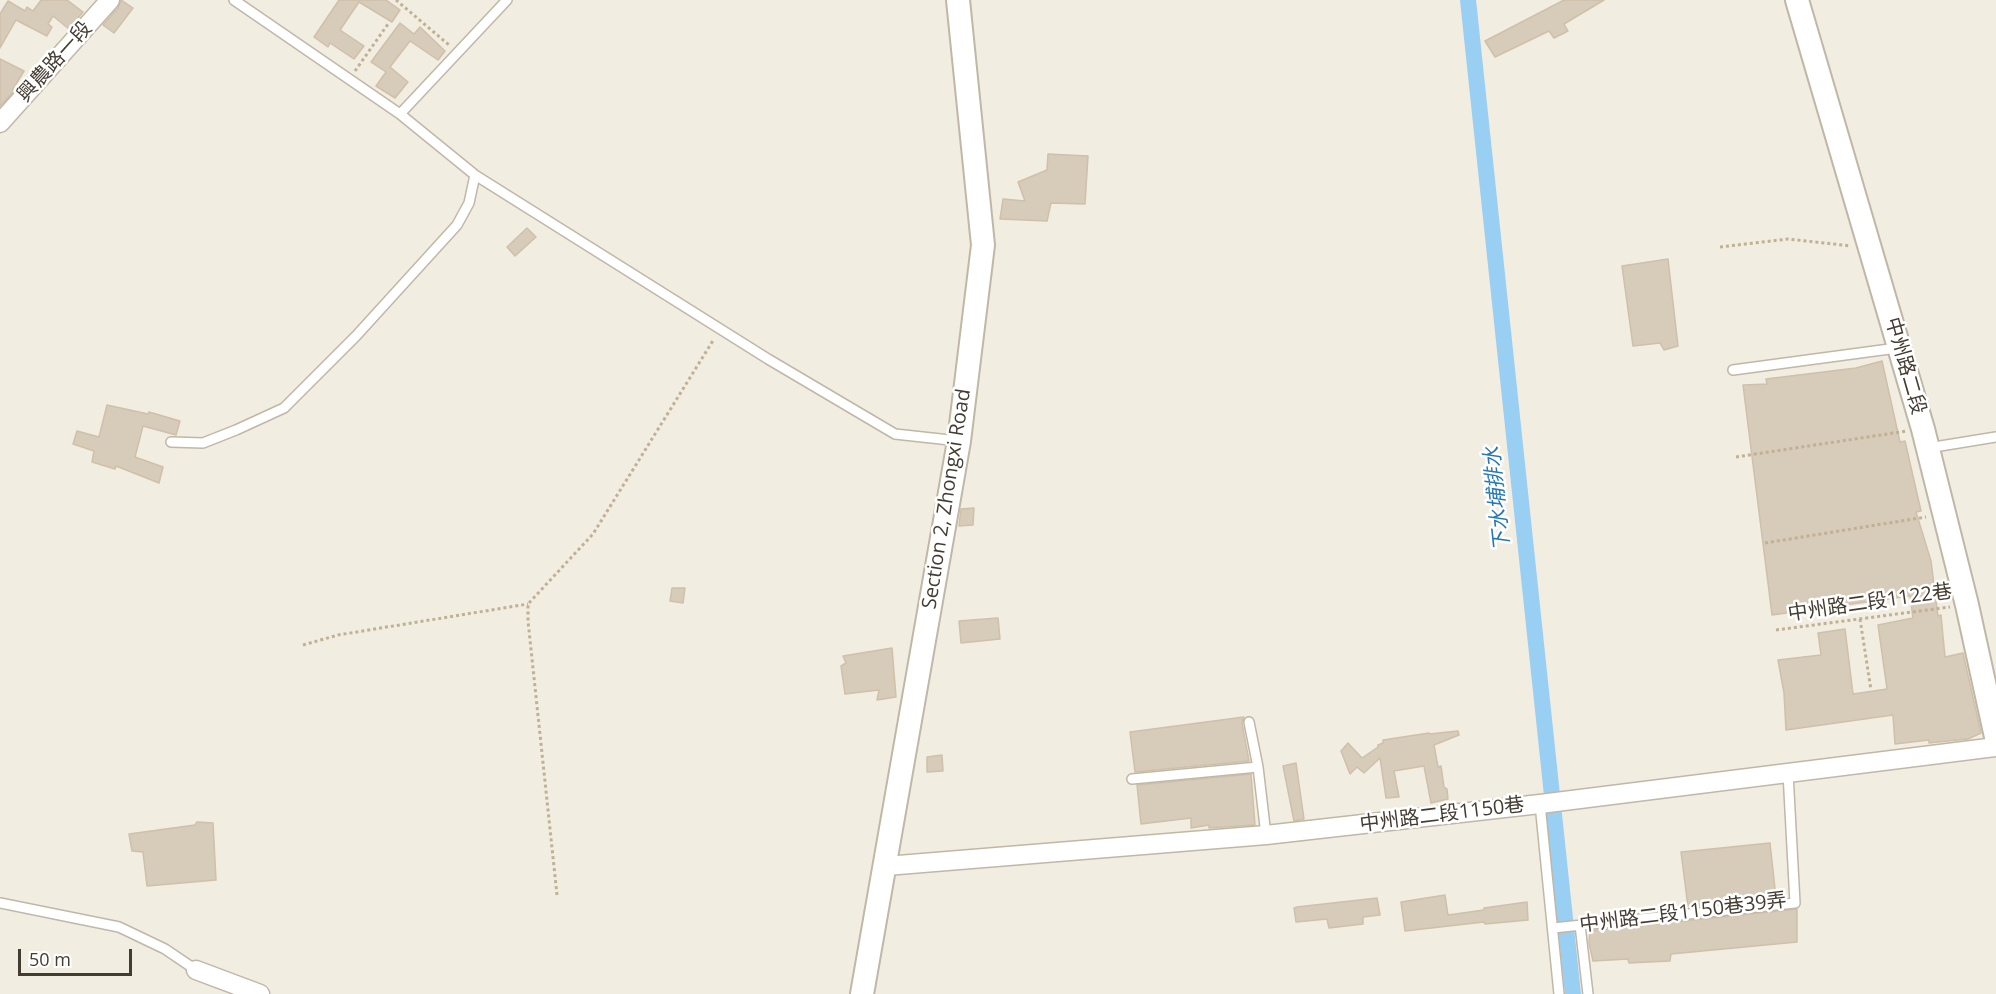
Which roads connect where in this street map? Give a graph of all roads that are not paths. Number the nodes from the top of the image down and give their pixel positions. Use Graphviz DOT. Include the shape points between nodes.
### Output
graph roads {
  1 [pos="110,0"];
  2 [pos="234,0"];
  3 [pos="507,0"];
  4 [pos="958,0"];
  5 [pos="1797,0"];
  6 [pos="400,114"];
  7 [pos="0,123"];
  8 [pos="475,175"];
  9 [pos="1899,347"];
  10 [pos="1733,370"];
  11 [pos="1996,437"];
  12 [pos="1925,438"];
  13 [pos="959,441"];
  14 [pos="171,442"];
  15 [pos="1249,722"];
  16 [pos="1996,737"];
  17 [pos="1996,747"];
  18 [pos="1258,767"];
  19 [pos="1788,773"];
  20 [pos="1132,778"];
  21 [pos="1540,804"];
  22 [pos="1266,835"];
  23 [pos="886,866"];
  24 [pos="0,903"];
  25 [pos="1581,925"];
  26 [pos="1553,928"];
  27 [pos="196,970"];
  28 [pos="260,994"];
  29 [pos="862,994"];
  30 [pos="1559,994"];
  31 [pos="1588,994"];
  1 -- 7 [label="street, 興農路一段"];
  2 -- 6 [label="lane"];
  3 -- 6 [label="lane"];
  4 -- 13 [label="street, Section 2, Zhongxi Road" via="983,245"];
  5 -- 9 [label="street, 中州路二段"];
  6 -- 8 [label="lane"];
  8 -- 13 [label="lane" via="720,330 895,434"];
  8 -- 14 [label="lane" via="469,203 457,225 284,408 203,443"];
  9 -- 10 [label="lane"];
  9 -- 12 [label="street, 中州路二段"];
  11 -- 12 [label="lane"];
  12 -- 16 [label="street, 中州路二段"];
  13 -- 23 [label="street, Section 2, Zhongxi Road"];
  15 -- 18 [label="lane"];
  17 -- 19 [label="street, 中州路二段1150巷"];
  18 -- 20 [label="lane"];
  18 -- 22 [label="lane"];
  19 -- 21 [label="street, 中州路二段1150巷"];
  19 -- 25 [label="lane, 中州路二段1150巷39弄" via="1795,903"];
  21 -- 22 [label="street, 中州路二段1150巷"];
  21 -- 26 [label="lane"];
  22 -- 23 [label="street, 中州路二段1150巷"];
  23 -- 29 [label="street, Section 2, Zhongxi Road"];
  24 -- 27 [label="lane" via="119,927 165,949"];
  25 -- 26 [label="lane, 中州路二段1150巷39弄"];
  25 -- 31 [label="lane"];
  26 -- 30 [label="lane"];
  27 -- 28 [label="street"];
}
